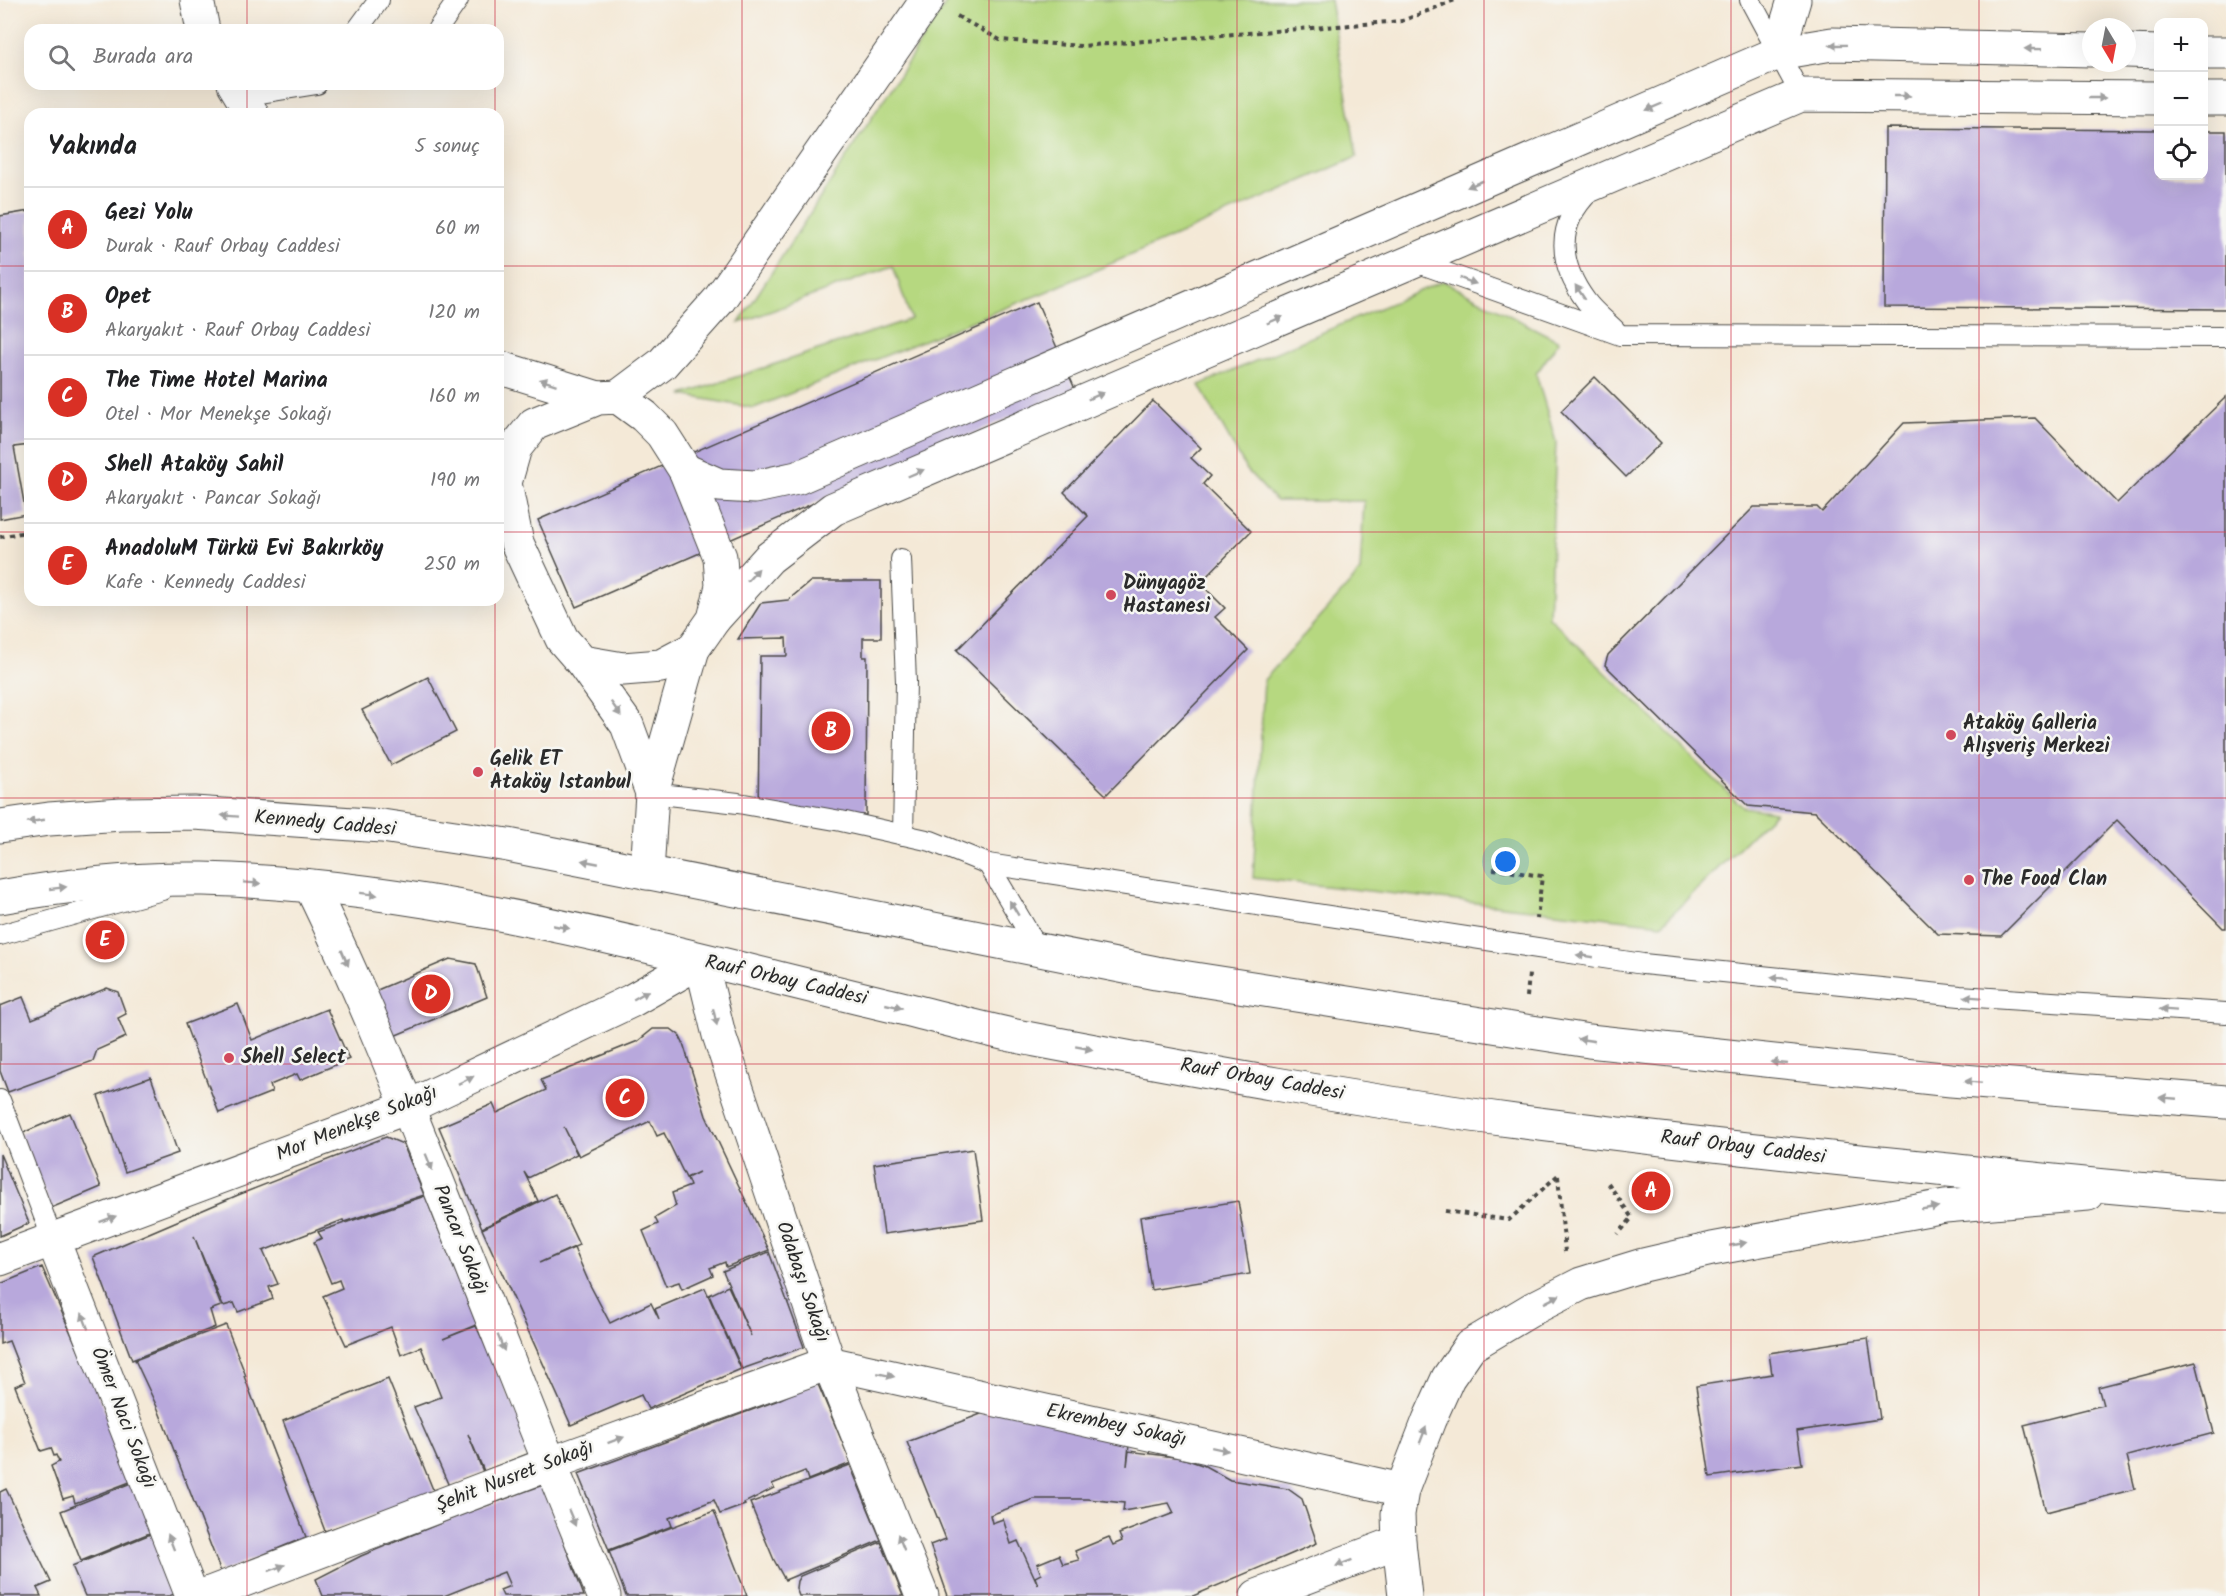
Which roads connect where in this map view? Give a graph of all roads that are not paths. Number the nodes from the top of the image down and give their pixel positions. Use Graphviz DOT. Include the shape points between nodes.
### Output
graph roads {
  1 [pos="197,0"];
  2 [pos="379,0"];
  3 [pos="458,0"];
  4 [pos="1750,0"];
  5 [pos="1794,0"];
  6 [pos="938,6"];
  7 [pos="202,24"];
  8 [pos="361,24"];
  9 [pos="441,24"];
  10 [pos="2082,50"];
  11 [pos="2136,51"];
  12 [pos="2154,52"];
  13 [pos="2208,52"];
  14 [pos="1778,53"];
  15 [pos="2226,53"];
  16 [pos="285,90"];
  17 [pos="1801,95"];
  18 [pos="242,98"];
  19 [pos="2154,98"];
  20 [pos="2208,99"];
  21 [pos="2226,99"];
  22 [pos="1603,180"];
  23 [pos="1413,261"];
  24 [pos="1620,335"];
  25 [pos="2226,337"];
  26 [pos="504,369"];
  27 [pos="608,398"];
  28 [pos="684,470"];
  29 [pos="504,520"];
  30 [pos="517,543"];
  31 [pos="901,559"];
  32 [pos="714,619"];
  33 [pos="693,649"];
  34 [pos="582,662"];
  35 [pos="652,793"];
  36 [pos="0,826"];
  37 [pos="903,836"];
  38 [pos="988,864"];
  39 [pos="647,873"];
  40 [pos="201,879"];
  41 [pos="311,887"];
  42 [pos="0,897"];
  43 [pos="0,935"];
  44 [pos="1040,951"];
  45 [pos="701,961"];
  46 [pos="2226,1014"];
  47 [pos="0,1100"];
  48 [pos="2226,1102"];
  49 [pos="408,1107"];
  50 [pos="2152,1191"];
  51 [pos="2226,1196"];
  52 [pos="53,1240"];
  53 [pos="0,1259"];
  54 [pos="829,1363"];
  55 [pos="549,1464"];
  56 [pos="1402,1490"];
  57 [pos="1399,1542"];
  58 [pos="192,1596"];
  59 [pos="202,1596"];
  60 [pos="604,1596"];
  61 [pos="922,1596"];
  62 [pos="1257,1596"];
  63 [pos="1405,1596"];
  1 -- 7 [label="main road"];
  2 -- 8 [label="lane"];
  3 -- 9 [label="lane"];
  4 -- 14 [label="lane"];
  5 -- 14 [label="main road"];
  6 -- 27 [label="main road" via="719,300 662,364"];
  10 -- 14 [label="main road, one-way" via="1832,44"];
  11 -- 12 [label="main road"];
  13 -- 15 [label="main road"];
  14 -- 17 [label="lane"];
  14 -- 28 [label="main road, one-way" via="797,478 755,487 719,485"];
  16 -- 18 [label="lane"];
  17 -- 19 [label="main road, one-way"];
  17 -- 22 [label="main road"];
  20 -- 21 [label="main road"];
  22 -- 23 [label="main road"];
  24 -- 22 [label="lane, one-way" via="1587,303 1572,279 1563,248 1568,220 1580,201"];
  23 -- 24 [label="lane, one-way"];
  32 -- 23 [label="main road, one-way" via="769,558 833,508"];
  24 -- 25 [label="lane"];
  27 -- 26 [label="main road, one-way"];
  27 -- 28 [label="main road" via="644,416 662,434"];
  27 -- 30 [label="main road" via="534,424 515,448 505,483"];
  28 -- 32 [label="main road" via="720,557 722,586"];
  29 -- 30 [label="main road"];
  30 -- 34 [label="main road" via="561,639"];
  31 -- 37 [label="lane" via="906,682"];
  32 -- 33 [label="main road"];
  33 -- 34 [label="main road" via="661,666 622,669"];
  33 -- 35 [label="main road"];
  34 -- 35 [label="main road, one-way" via="627,725"];
  35 -- 37 [label="lane" via="738,803"];
  35 -- 39 [label="main road"];
  39 -- 36 [label="main road, Kennedy Caddesi, one-way" via="508,845 382,826 194,813 121,814"];
  37 -- 38 [label="lane" via="931,841"];
  44 -- 38 [label="lane, one-way"];
  46 -- 38 [label="lane, one-way" via="1960,996 1643,964"];
  39 -- 44 [label="main road"];
  40 -- 41 [label="main road, one-way"];
  42 -- 40 [label="main road, one-way" via="112,882"];
  40 -- 43 [label="lane"];
  41 -- 45 [label="main road, Rauf Orbay Caddesi, one-way" via="460,907"];
  41 -- 49 [label="main road, Pancar Sokağı, one-way" via="341,947"];
  48 -- 44 [label="main road, one-way" via="1951,1080 1589,1041 1156,974"];
  49 -- 45 [label="main road, Mor Menekşe Sokağı, one-way" via="631,1001"];
  45 -- 50 [label="main road, Rauf Orbay Caddesi, one-way" via="1029,1038 1346,1095 1517,1121"];
  45 -- 54 [label="main road, Odabaşı Sokağı, one-way" via="719,1035"];
  47 -- 52 [label="lane"];
  52 -- 49 [label="main road, Mor Menekşe Sokağı, one-way"];
  49 -- 55 [label="main road, Pancar Sokağı, one-way"];
  50 -- 51 [label="main road, Rauf Orbay Caddesi"];
  56 -- 50 [label="main road, one-way" via="1448,1378 1470,1346 1581,1284 1712,1249 1883,1216 2039,1197"];
  52 -- 53 [label="main road, Mor Menekşe Sokağı"];
  58 -- 52 [label="main road, Ömer Naci Sokağı, one-way"];
  55 -- 54 [label="main road, Şehit Nusret Sokağı, one-way"];
  54 -- 56 [label="main road, Ekrembey Sokağı, one-way"];
  61 -- 54 [label="main road, Odabaşı Sokağı, one-way"];
  59 -- 55 [label="main road, Şehit Nusret Sokağı, one-way"];
  55 -- 60 [label="main road, Pancar Sokağı, one-way"];
  56 -- 57 [label="main road"];
  57 -- 62 [label="main road, one-way"];
  57 -- 63 [label="main road"];
}
